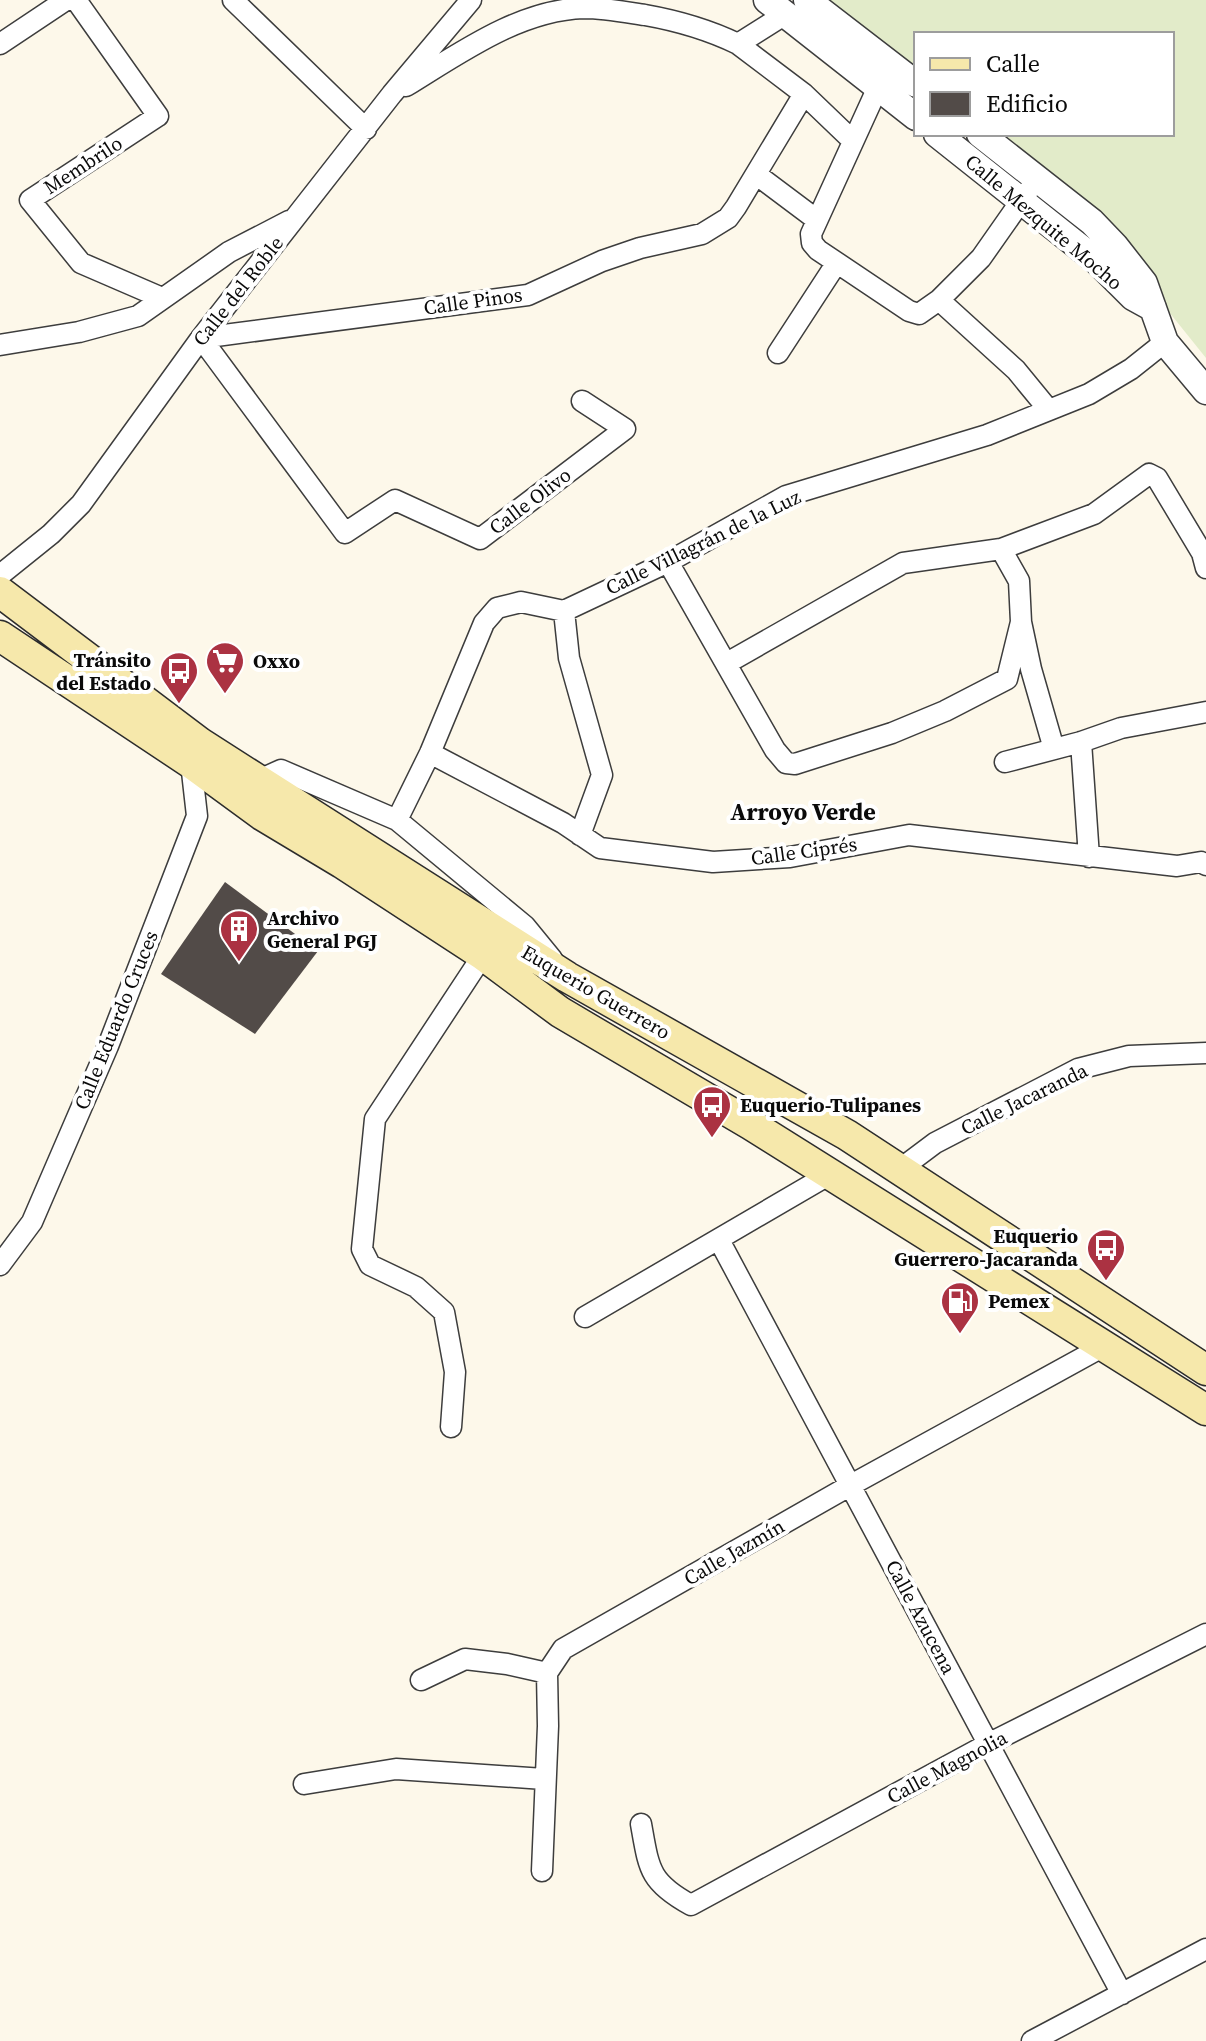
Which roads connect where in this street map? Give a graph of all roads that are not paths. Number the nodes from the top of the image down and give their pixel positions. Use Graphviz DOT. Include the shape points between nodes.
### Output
graph roads {
  1 [pos="66,0"];
  2 [pos="76,0"];
  3 [pos="233,0"];
  4 [pos="471,0"];
  5 [pos="807,0"];
  6 [pos="775,8"];
  7 [pos="0,44"];
  8 [pos="738,44"];
  9 [pos="890,63"];
  10 [pos="914,82"];
  11 [pos="877,86"];
  12 [pos="392,94"];
  13 [pos="804,94"];
  14 [pos="914,115"];
  15 [pos="366,129"];
  16 [pos="940,136"];
  17 [pos="982,136"];
  18 [pos="853,141"];
  19 [pos="757,175"];
  20 [pos="1030,189"];
  21 [pos="293,220"];
  22 [pos="817,220"];
  23 [pos="836,264"];
  24 [pos="162,298"];
  25 [pos="939,300"];
  26 [pos="201,338"];
  27 [pos="1165,342"];
  28 [pos="0,345"];
  29 [pos="778,353"];
  30 [pos="1206,391"];
  31 [pos="582,401"];
  32 [pos="1048,409"];
  33 [pos="1001,549"];
  34 [pos="668,562"];
  35 [pos="1206,568"];
  36 [pos="0,575"];
  37 [pos="0,592"];
  38 [pos="0,611"];
  39 [pos="564,611"];
  40 [pos="1021,622"];
  41 [pos="0,636"];
  42 [pos="76,649"];
  43 [pos="727,663"];
  44 [pos="1007,679"];
  45 [pos="1040,700"];
  46 [pos="1206,712"];
  47 [pos="1081,742"];
  48 [pos="1054,749"];
  49 [pos="430,753"];
  50 [pos="1005,762"];
  51 [pos="191,763"];
  52 [pos="259,780"];
  53 [pos="397,820"];
  54 [pos="580,835"];
  55 [pos="1089,857"];
  56 [pos="1204,863"];
  57 [pos="483,955"];
  58 [pos="567,977"];
  59 [pos="1206,1053"];
  60 [pos="899,1170"];
  61 [pos="830,1174"];
  62 [pos="719,1240"];
  63 [pos="0,1265"];
  64 [pos="585,1317"];
  65 [pos="1104,1346"];
  66 [pos="1206,1370"];
  67 [pos="1206,1410"];
  68 [pos="451,1427"];
  69 [pos="851,1485"];
  70 [pos="1206,1634"];
  71 [pos="547,1673"];
  72 [pos="421,1680"];
  73 [pos="988,1744"];
  74 [pos="544,1779"];
  75 [pos="304,1784"];
  76 [pos="641,1824"];
  77 [pos="542,1871"];
  78 [pos="1206,1949"];
  79 [pos="1122,1994"];
  80 [pos="1032,2041"];
  1 -- 7 [label="street"];
  2 -- 24 [label="street, Membrilo" via="158,116 30,200 81,263"];
  3 -- 15 [label="street"];
  4 -- 12 [label="street, Calle del Roble"];
  5 -- 9 [label="street"];
  6 -- 8 [label="street"];
  6 -- 11 [label="street"];
  8 -- 12 [label="street" via="677,21 570,9 501,32"];
  8 -- 13 [label="street"];
  9 -- 10 [label="street"];
  9 -- 11 [label="street"];
  11 -- 14 [label="street"];
  11 -- 18 [label="street"];
  12 -- 15 [label="street, Calle del Roble"];
  13 -- 18 [label="street"];
  13 -- 19 [label="street, Calle Pinos"];
  15 -- 21 [label="street, Calle del Roble"];
  16 -- 20 [label="street, Calle Mezquite Mocho"];
  17 -- 20 [label="street, Calle Mezquite Mocho"];
  18 -- 22 [label="street"];
  19 -- 22 [label="street"];
  19 -- 26 [label="street, Calle Pinos" via="728,218 702,234 602,261 528,295"];
  20 -- 25 [label="street" via="981,258"];
  20 -- 27 [label="street, Calle Mezquite Mocho" via="1092,222 1114,262 1144,283"];
  21 -- 24 [label="street" via="229,252"];
  21 -- 26 [label="street, Calle del Roble"];
  22 -- 23 [label="street" via="812,243"];
  23 -- 25 [label="street" via="909,311 919,314"];
  23 -- 29 [label="street"];
  24 -- 28 [label="street" via="138,316"];
  25 -- 32 [label="street" via="1016,370"];
  26 -- 31 [label="street, Calle Olivo" via="345,533 395,500 480,539 625,429"];
  26 -- 36 [label="street, Calle del Roble" via="81,504"];
  27 -- 30 [label="street, Calle Mezquite Mocho"];
  27 -- 32 [label="street, Calle Villagrán de la Luz" via="1109,384"];
  32 -- 34 [label="street, Calle Villagrán de la Luz" via="934,453 786,496"];
  33 -- 35 [label="street" via="1094,514 1149,474 1157,478"];
  33 -- 40 [label="street" via="1019,581"];
  33 -- 43 [label="street" via="903,563"];
  34 -- 39 [label="street, Calle Villagrán de la Luz"];
  34 -- 43 [label="street"];
  37 -- 42 [label="main road, Euquerio Guerrero"];
  38 -- 42 [label="main road"];
  39 -- 49 [label="street" via="521,602 497,608 484,623"];
  39 -- 54 [label="street" via="569,658 602,775"];
  40 -- 44 [label="street"];
  40 -- 45 [label="street"];
  41 -- 51 [label="main road, Euquerio Guerrero"];
  42 -- 52 [label="main road, Euquerio Guerrero" via="200,743"];
  43 -- 44 [label="street" via="779,757 795,764 892,733"];
  44 -- 45 [label="street"];
  45 -- 48 [label="street"];
  46 -- 47 [label="street" via="1121,728"];
  47 -- 48 [label="street"];
  47 -- 55 [label="street"];
  48 -- 50 [label="street"];
  49 -- 53 [label="street"];
  49 -- 54 [label="street, Calle Ciprés"];
  51 -- 57 [label="main road, Euquerio Guerrero" via="262,815"];
  51 -- 63 [label="street, Calle Eduardo Cruces" via="197,816 108,1046 32,1222"];
  52 -- 53 [label="street" via="281,770"];
  52 -- 58 [label="main road, Euquerio Guerrero"];
  53 -- 58 [label="street" via="525,926"];
  54 -- 55 [label="street, Calle Ciprés" via="600,848 713,862 790,857 909,835"];
  55 -- 56 [label="street, Calle Ciprés" via="1177,866"];
  57 -- 61 [label="main road, Euquerio Guerrero" via="560,1012"];
  57 -- 68 [label="street" via="375,1119 362,1249 370,1265 416,1287 444,1312 455,1372"];
  58 -- 60 [label="main road, Euquerio Guerrero" via="847,1135"];
  59 -- 60 [label="street, Calle Jacaranda" via="1129,1056 1078,1069 935,1143"];
  60 -- 66 [label="main road, Euquerio Guerrero"];
  61 -- 62 [label="street"];
  61 -- 65 [label="main road, Euquerio Guerrero"];
  62 -- 64 [label="street"];
  62 -- 69 [label="street, Calle Azucena"];
  65 -- 67 [label="main road, Euquerio Guerrero"];
  65 -- 69 [label="street, Calle Jazmín"];
  69 -- 71 [label="street, Calle Jazmín" via="563,1649"];
  69 -- 73 [label="street, Calle Azucena"];
  70 -- 73 [label="street, Calle Magnolia"];
  71 -- 72 [label="street" via="465,1659"];
  71 -- 74 [label="street"];
  73 -- 76 [label="street, Calle Magnolia" via="691,1905 654,1880"];
  73 -- 79 [label="street, Calle Azucena"];
  74 -- 75 [label="street" via="396,1769"];
  74 -- 77 [label="street"];
  78 -- 79 [label="street"];
  79 -- 80 [label="street"];
}
